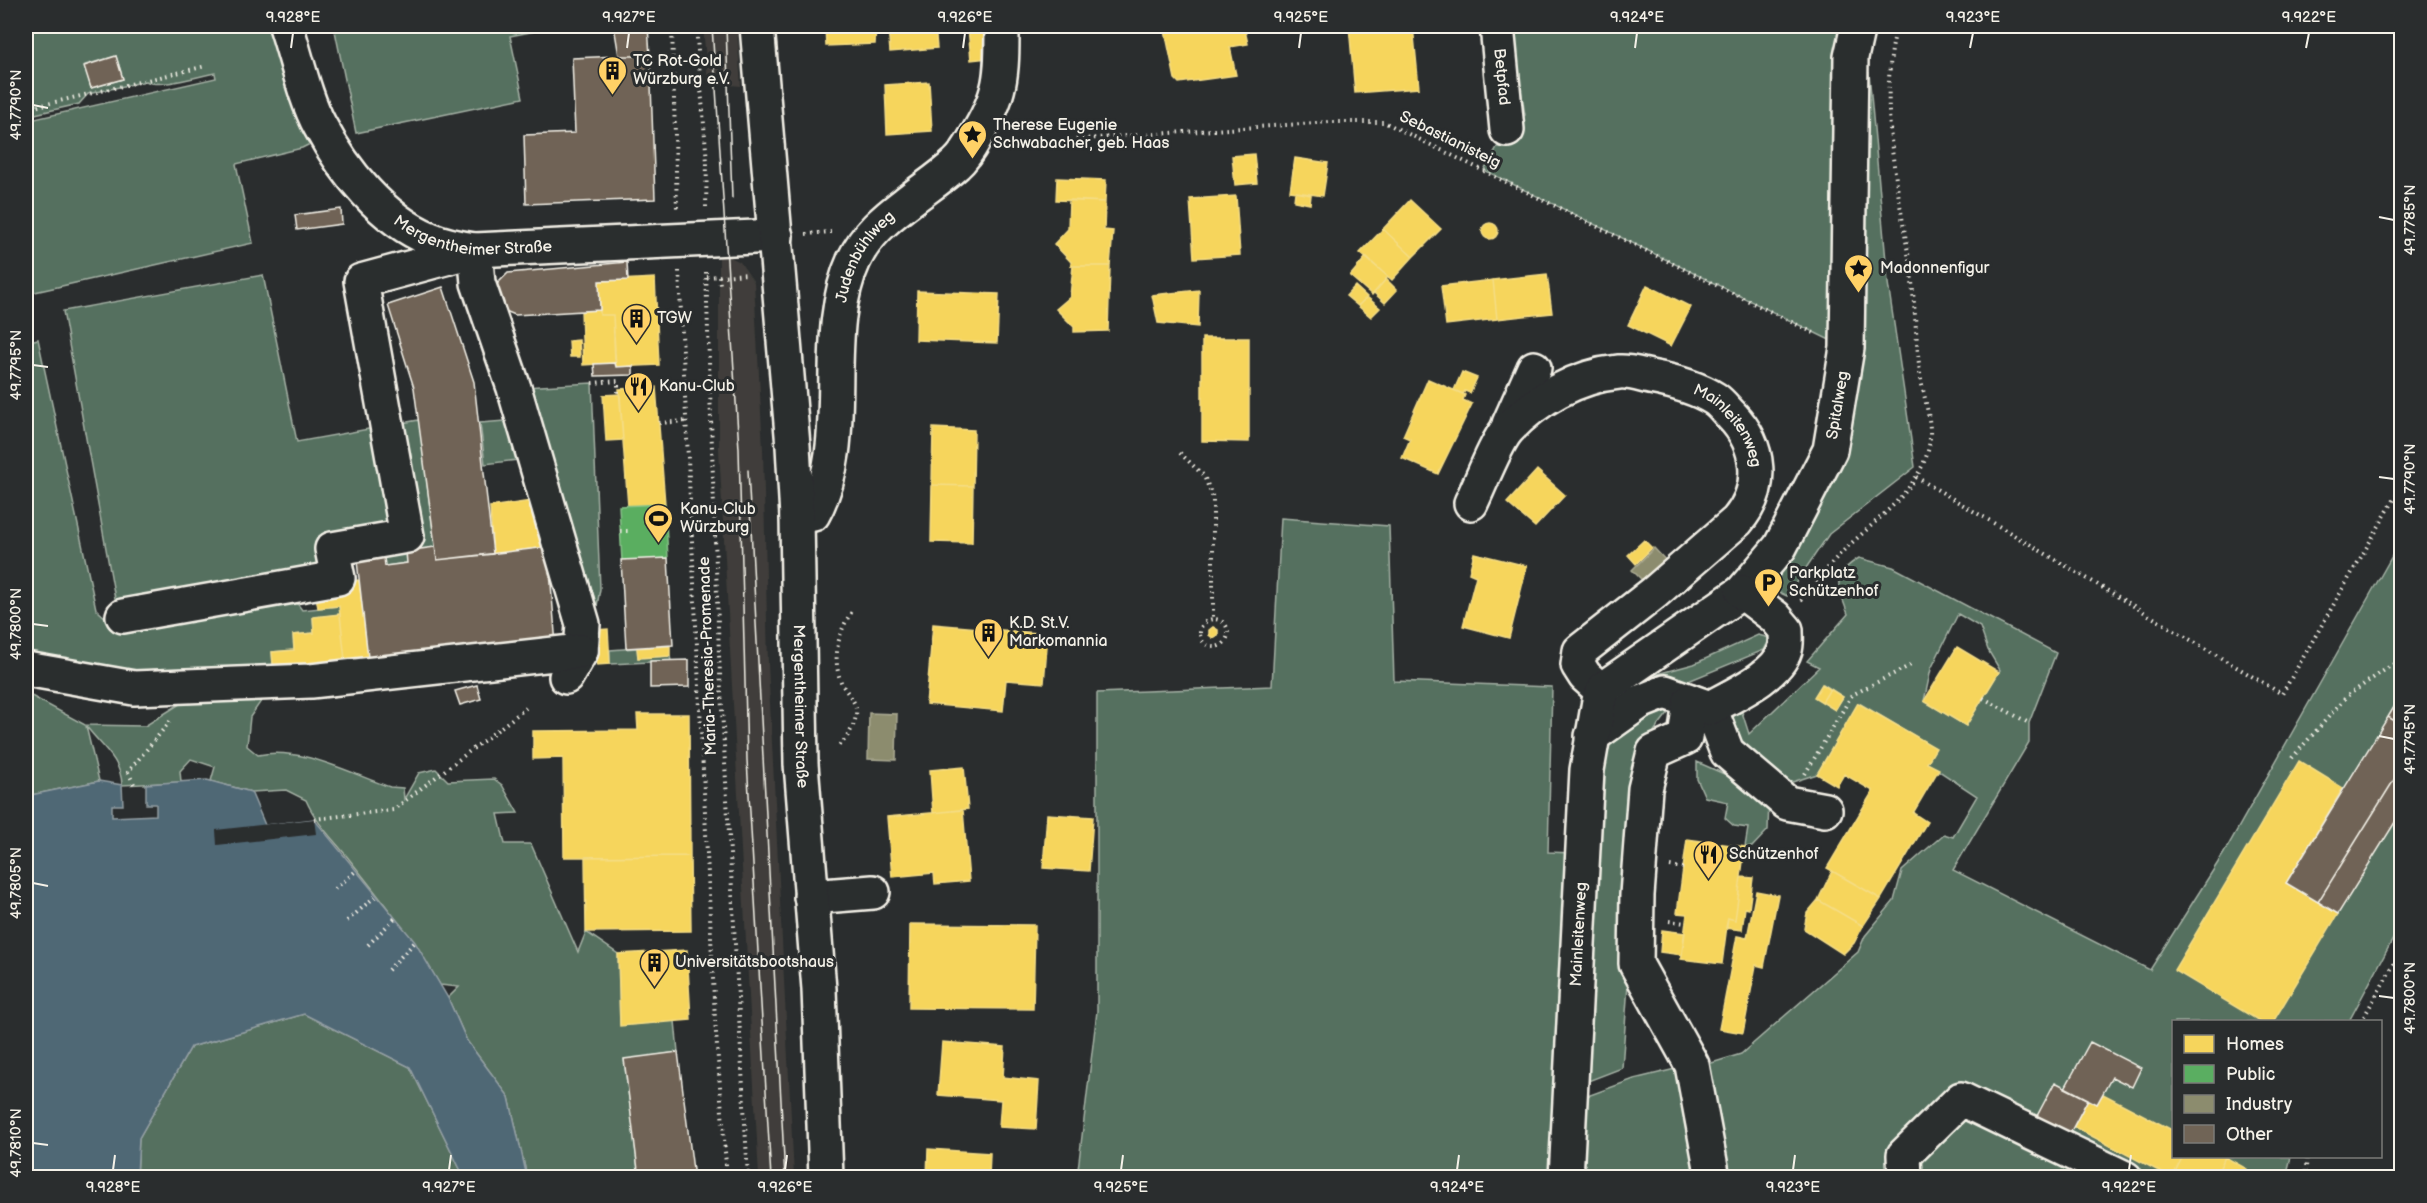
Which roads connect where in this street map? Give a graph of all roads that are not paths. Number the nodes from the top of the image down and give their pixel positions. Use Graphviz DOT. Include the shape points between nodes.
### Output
graph roads {
  1 [pos="286,26"];
  2 [pos="757,26"];
  3 [pos="1002,26"];
  4 [pos="1497,26"];
  5 [pos="1858,26"];
  6 [pos="1507,130"];
  7 [pos="776,236"];
  8 [pos="475,250"];
  9 [pos="1534,368"];
  10 [pos="1506,431"];
  11 [pos="1472,503"];
  12 [pos="797,517"];
  13 [pos="1742,592"];
  14 [pos="123,616"];
  15 [pos="26,669"];
  16 [pos="1604,690"];
  17 [pos="1700,704"];
  18 [pos="1592,736"];
  19 [pos="1825,810"];
  20 [pos="873,892"];
  21 [pos="812,897"];
  22 [pos="826,1178"];
  23 [pos="1566,1178"];
  24 [pos="1713,1178"];
  25 [pos="1905,1178"];
  26 [pos="2125,1178"];
  1 -- 8 [label="street, Mergentheimer Straße" via="319,124 359,185 392,215 429,239"];
  2 -- 7 [label="street, Mergentheimer Straße"];
  3 -- 12 [label="street, Judenbühlweg" via="1000,83 995,103 970,147 958,163 885,217 854,260 844,295 835,364 833,455 828,484 813,514"];
  4 -- 6 [label="street, Betpfad"];
  5 -- 13 [label="street, Spitalweg" via="1851,57 1847,348 1830,450 1780,547"];
  7 -- 8 [label="street, Mergentheimer Straße"];
  7 -- 12 [label="street, Mergentheimer Straße"];
  8 -- 14 [label="street" via="361,281 407,536 332,549 338,578"];
  8 -- 15 [label="street" via="478,283 514,388 583,624 574,664 134,688"];
  9 -- 10 [label="street, Mainleitenweg"];
  10 -- 11 [label="street, Mainleitenweg"];
  10 -- 16 [label="street, Mainleitenweg" via="1534,406 1570,383 1621,372 1674,382 1716,400 1750,441 1757,467 1748,509 1654,593 1580,651 1578,665 1585,676"];
  12 -- 21 [label="street, Mergentheimer Straße" via="801,764"];
  13 -- 16 [label="street, Spitalweg"];
  13 -- 17 [label="street" via="1786,630 1785,650 1754,684"];
  16 -- 18 [label="street, Mainleitenweg"];
  17 -- 18 [label="street" via="1665,692 1640,702"];
  17 -- 19 [label="street" via="1727,752 1787,803"];
  17 -- 24 [label="street" via="1686,738 1654,752 1648,769 1637,895 1636,964 1692,1065"];
  18 -- 23 [label="street, Mainleitenweg"];
  20 -- 21 [label="street"];
  21 -- 22 [label="street, Mergentheimer Straße"];
  25 -- 26 [label="street" via="1904,1155 1961,1098"];
}
